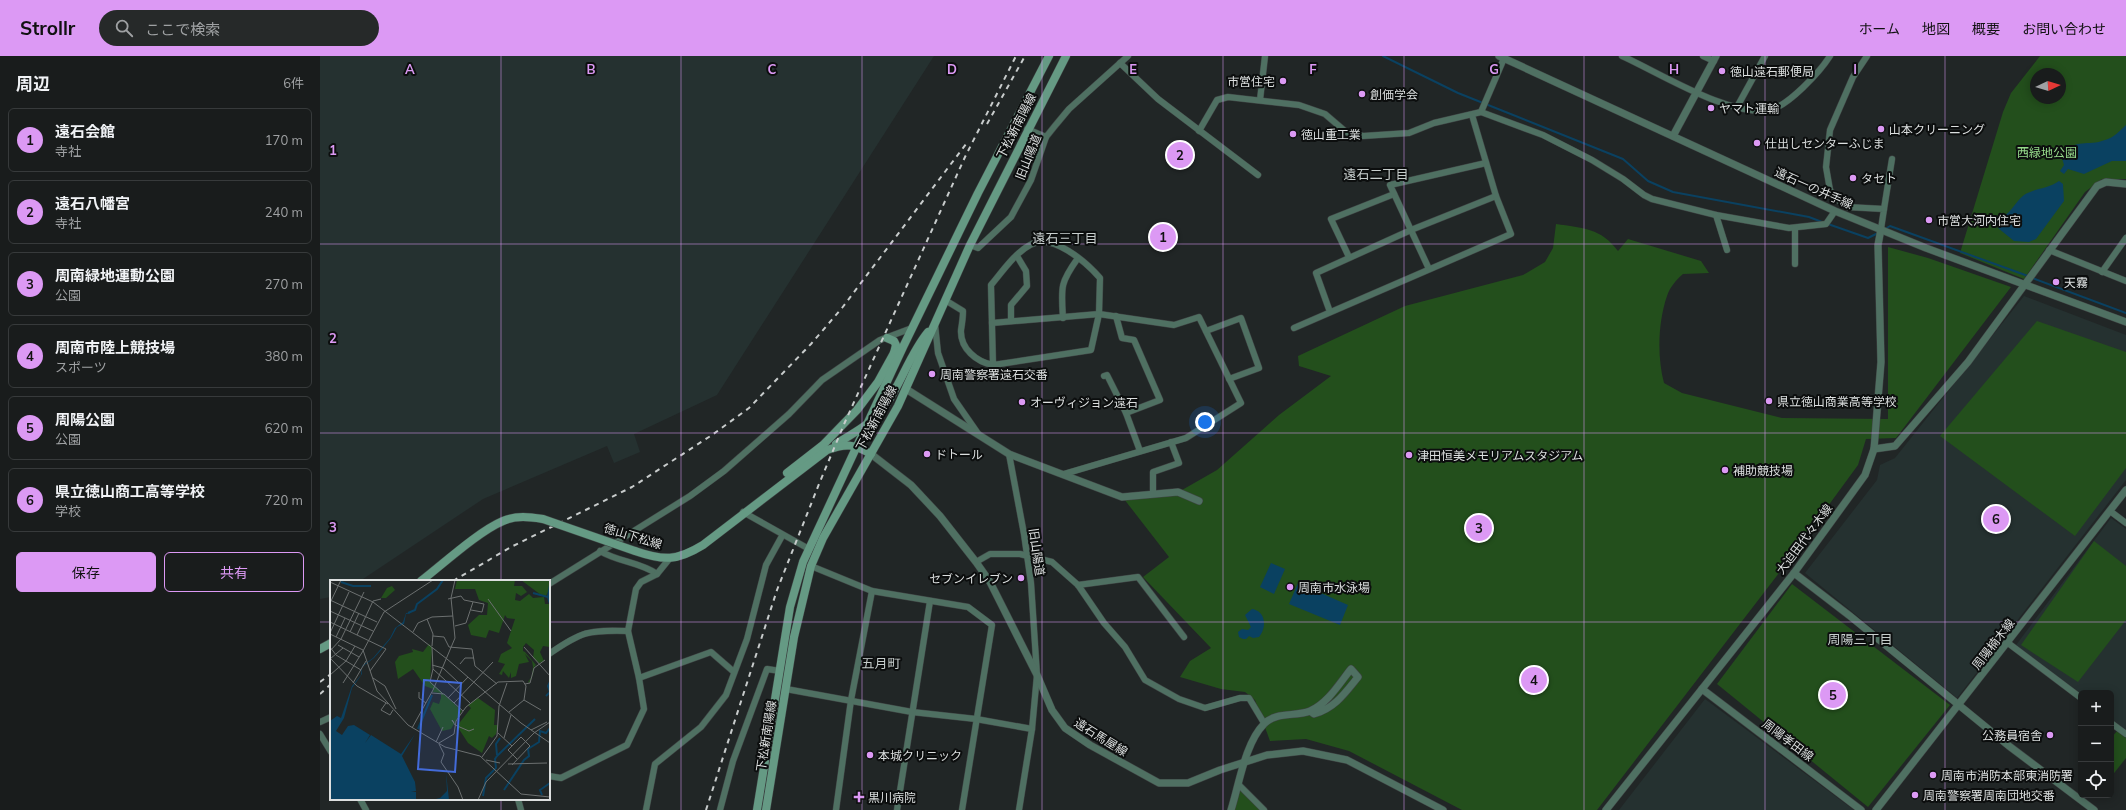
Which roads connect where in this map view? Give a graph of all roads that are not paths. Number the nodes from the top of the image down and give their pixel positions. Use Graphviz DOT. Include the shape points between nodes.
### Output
graph roads {
  1 [pos="1049,56"];
  2 [pos="1066,56"];
  3 [pos="1128,56"];
  4 [pos="1265,56"];
  5 [pos="1622,56"];
  6 [pos="1703,56"];
  7 [pos="1765,56"];
  8 [pos="1830,56"];
  9 [pos="1867,56"];
  10 [pos="1502,57"];
  11 [pos="1715,59"];
  12 [pos="1120,63"];
  13 [pos="1696,91"];
  14 [pos="1260,100"];
  15 [pos="1737,107"];
  16 [pos="1481,112"];
  17 [pos="1472,115"];
  18 [pos="1027,129"];
  19 [pos="1199,131"];
  20 [pos="1673,136"];
  21 [pos="1046,138"];
  22 [pos="1892,159"];
  23 [pos="1486,163"];
  24 [pos="1258,175"];
  25 [pos="2126,184"];
  26 [pos="1394,194"];
  27 [pos="1496,196"];
  28 [pos="1884,209"];
  29 [pos="1835,211"];
  30 [pos="1716,216"];
  31 [pos="1795,228"];
  32 [pos="1881,229"];
  33 [pos="1411,230"];
  34 [pos="2126,238"];
  35 [pos="970,245"];
  36 [pos="1727,250"];
  37 [pos="2049,250"];
  38 [pos="1017,256"];
  39 [pos="1348,257"];
  40 [pos="1078,258"];
  41 [pos="1795,264"];
  42 [pos="1429,269"];
  43 [pos="2102,272"];
  44 [pos="2126,281"];
  45 [pos="2024,285"];
  46 [pos="944,300"];
  47 [pos="1330,312"];
  48 [pos="1099,314"];
  49 [pos="1116,316"];
  50 [pos="1063,318"];
  51 [pos="1011,322"];
  52 [pos="2126,322"];
  53 [pos="992,323"];
  54 [pos="935,324"];
  55 [pos="912,328"];
  56 [pos="1294,328"];
  57 [pos="1206,331"];
  58 [pos="887,338"];
  59 [pos="902,347"];
  60 [pos="894,354"];
  61 [pos="993,365"];
  62 [pos="1104,376"];
  63 [pos="1229,379"];
  64 [pos="906,389"];
  65 [pos="1126,413"];
  66 [pos="869,423"];
  67 [pos="979,435"];
  68 [pos="1171,442"];
  69 [pos="856,446"];
  70 [pos="1874,449"];
  71 [pos="827,450"];
  72 [pos="1140,450"];
  73 [pos="871,454"];
  74 [pos="1009,454"];
  75 [pos="1064,474"];
  76 [pos="2126,490"];
  77 [pos="1153,494"];
  78 [pos="1199,501"];
  79 [pos="756,503"];
  80 [pos="2110,511"];
  81 [pos="743,512"];
  82 [pos="2126,523"];
  83 [pos="782,536"];
  84 [pos="809,549"];
  85 [pos="600,551"];
  86 [pos="1027,555"];
  87 [pos="670,558"];
  88 [pos="976,562"];
  89 [pos="811,566"];
  90 [pos="1794,573"];
  91 [pos="657,574"];
  92 [pos="422,580"];
  93 [pos="550,583"];
  94 [pos="1078,585"];
  95 [pos="872,591"];
  96 [pos="930,601"];
  97 [pos="628,631"];
  98 [pos="1184,637"];
  99 [pos="2008,643"];
  100 [pos="330,644"];
  101 [pos="320,650"];
  102 [pos="550,653"];
  103 [pos="780,671"];
  104 [pos="734,672"];
  105 [pos="1037,675"];
  106 [pos="639,678"];
  107 [pos="786,689"];
  108 [pos="1702,689"];
  109 [pos="2078,696"];
  110 [pos="851,700"];
  111 [pos="1958,705"];
  112 [pos="1310,711"];
  113 [pos="912,712"];
  114 [pos="330,717"];
  115 [pos="976,718"];
  116 [pos="320,722"];
  117 [pos="1264,723"];
  118 [pos="2114,725"];
  119 [pos="1032,729"];
  120 [pos="320,734"];
  121 [pos="2126,734"];
  122 [pos="330,750"];
  123 [pos="1245,762"];
  124 [pos="550,776"];
  125 [pos="1239,785"];
  126 [pos="361,800"];
  127 [pos="518,800"];
  128 [pos="366,810"];
  129 [pos="521,810"];
  130 [pos="646,810"];
  131 [pos="720,810"];
  132 [pos="757,810"];
  133 [pos="766,810"];
  134 [pos="836,810"];
  135 [pos="897,810"];
  136 [pos="962,810"];
  137 [pos="1019,810"];
  138 [pos="1231,810"];
  139 [pos="1264,810"];
  140 [pos="1442,810"];
  141 [pos="1606,810"];
  142 [pos="1861,810"];
  143 [pos="1876,810"];
  144 [pos="2094,810"];
  1 -- 55 [label="main road, 下松新南陽線"];
  2 -- 18 [label="main road, 下松新南陽線"];
  3 -- 12 [label="street, 旧山陽道"];
  4 -- 14 [label="street"];
  5 -- 13 [label="street"];
  6 -- 11 [label="street"];
  7 -- 15 [label="street"];
  8 -- 15 [label="street" via="1814,78 1776,108 1754,111"];
  9 -- 28 [label="street" via="1853,77 1830,130 1826,167 1830,190 1847,207"];
  10 -- 16 [label="street"];
  10 -- 20 [label="street, 遠石一の井手線"];
  11 -- 13 [label="street"];
  12 -- 19 [label="street" via="1158,100"];
  12 -- 21 [label="street, 旧山陽道" via="1068,109"];
  13 -- 15 [label="street"];
  13 -- 20 [label="street"];
  14 -- 17 [label="street" via="1299,105 1325,114 1346,132 1363,136 1409,133 1434,123"];
  14 -- 19 [label="street" via="1228,97 1217,100"];
  16 -- 17 [label="street"];
  16 -- 30 [label="street" via="1543,135 1592,160 1623,179 1644,196"];
  17 -- 23 [label="street"];
  18 -- 21 [label="street"];
  18 -- 35 [label="main road, 下松新南陽線"];
  19 -- 24 [label="street"];
  20 -- 29 [label="street, 遠石一の井手線"];
  21 -- 35 [label="street, 旧山陽道" via="1025,193 1012,218 978,248"];
  22 -- 28 [label="street"];
  23 -- 26 [label="street" via="1390,186"];
  23 -- 27 [label="street"];
  25 -- 37 [label="street" via="2106,182 2097,186"];
  26 -- 33 [label="street"];
  26 -- 39 [label="street" via="1331,219"];
  27 -- 33 [label="street"];
  27 -- 42 [label="street" via="1511,234"];
  28 -- 32 [label="street"];
  29 -- 31 [label="street" via="1826,224"];
  29 -- 32 [label="street, 遠石一の井手線"];
  30 -- 31 [label="street"];
  30 -- 36 [label="street"];
  31 -- 41 [label="street"];
  32 -- 45 [label="street, 遠石一の井手線"];
  32 -- 70 [label="street, 大迫田代々木線" via="1878,244 1881,362"];
  33 -- 39 [label="street"];
  33 -- 42 [label="street"];
  34 -- 43 [label="street"];
  35 -- 46 [label="main road, 下松新南陽線"];
  37 -- 43 [label="street"];
  37 -- 45 [label="street"];
  38 -- 40 [label="street" via="1030,244 1047,240"];
  38 -- 51 [label="street" via="1026,271 1027,286 1011,305"];
  38 -- 53 [label="street" via="991,285"];
  39 -- 47 [label="street" via="1316,273"];
  40 -- 48 [label="street" via="1100,278"];
  40 -- 50 [label="street" via="1064,278"];
  42 -- 47 [label="street"];
  43 -- 44 [label="street"];
  45 -- 52 [label="street, 遠石一の井手線"];
  45 -- 70 [label="street" via="1968,362 1896,446"];
  46 -- 54 [label="main road, 下松新南陽線"];
  46 -- 61 [label="street" via="963,311 961,332 964,345 982,363"];
  47 -- 56 [label="street"];
  48 -- 49 [label="street"];
  48 -- 50 [label="street"];
  48 -- 61 [label="street" via="1091,350"];
  49 -- 57 [label="street" via="1174,325 1199,317"];
  49 -- 65 [label="street" via="1122,338 1134,340 1160,400"];
  50 -- 51 [label="street"];
  51 -- 53 [label="street"];
  53 -- 61 [label="street"];
  54 -- 64 [label="main road, 下松新南陽線"];
  54 -- 66 [label="main road" via="917,346 883,409"];
  54 -- 67 [label="street" via="938,353 954,399"];
  55 -- 58 [label="street"];
  55 -- 59 [label="main road, 下松新南陽線"];
  57 -- 63 [label="street"];
  57 -- 63 [label="street" via="1241,318 1259,368"];
  58 -- 60 [label="main road" via="896,345"];
  58 -- 85 [label="street" via="880,340 822,380 789,414 724,471 690,496"];
  59 -- 60 [label="main road"];
  59 -- 66 [label="main road, 下松新南陽線"];
  60 -- 79 [label="main road" via="878,382 857,410 823,445 768,488"];
  62 -- 65 [label="street" via="1107,374"];
  63 -- 68 [label="street" via="1241,403 1186,438"];
  64 -- 67 [label="street"];
  64 -- 73 [label="main road, 下松新南陽線"];
  65 -- 72 [label="street"];
  66 -- 69 [label="main road, 下松新南陽線"];
  66 -- 71 [label="main road"];
  67 -- 74 [label="street"];
  68 -- 72 [label="street"];
  68 -- 77 [label="street" via="1179,463 1153,472"];
  69 -- 71 [label="main road, 徳山下松線" via="843,444"];
  69 -- 73 [label="main road, 徳山下松線"];
  69 -- 84 [label="main road, 下松新南陽線"];
  70 -- 90 [label="street, 大迫田代々木線" via="1866,475"];
  71 -- 79 [label="main road, 徳山下松線"];
  72 -- 75 [label="street"];
  73 -- 88 [label="street, 遠石馬屋線" via="911,484"];
  73 -- 89 [label="main road, 下松新南陽線" via="823,538"];
  74 -- 75 [label="street"];
  74 -- 86 [label="street, 旧山陽道"];
  75 -- 77 [label="street" via="1122,497"];
  76 -- 80 [label="street, 周陽楠木線"];
  77 -- 78 [label="street" via="1178,492"];
  79 -- 81 [label="main road, 徳山下松線"];
  80 -- 82 [label="street"];
  80 -- 99 [label="street, 周陽楠木線"];
  81 -- 83 [label="street"];
  81 -- 87 [label="main road, 徳山下松線" via="703,545 686,555"];
  83 -- 84 [label="street"];
  83 -- 104 [label="street" via="766,565 748,634"];
  84 -- 103 [label="main road, 下松新南陽線" via="790,607"];
  85 -- 91 [label="street"];
  85 -- 93 [label="street"];
  86 -- 88 [label="street" via="990,554"];
  86 -- 94 [label="street" via="1052,562"];
  86 -- 105 [label="street, 旧山陽道"];
  87 -- 91 [label="street"];
  87 -- 92 [label="main road, 徳山下松線, bridge" via="658,558 543,519 529,517 504,520"];
  88 -- 105 [label="street, 遠石馬屋線" via="990,582"];
  89 -- 95 [label="street"];
  89 -- 107 [label="main road, 下松新南陽線" via="799,611"];
  90 -- 108 [label="street, 大迫田代々木線"];
  90 -- 111 [label="street"];
  91 -- 97 [label="street" via="641,582 636,590"];
  94 -- 98 [label="street" via="1138,577"];
  94 -- 117 [label="street" via="1104,623 1125,647 1145,680 1179,699 1205,708 1249,698"];
  95 -- 96 [label="street"];
  95 -- 110 [label="street"];
  96 -- 113 [label="street"];
  96 -- 115 [label="street" via="968,608 992,625"];
  97 -- 102 [label="street" via="585,632"];
  97 -- 106 [label="street"];
  99 -- 109 [label="street"];
  99 -- 111 [label="street, 周陽楠木線"];
  100 -- 101 [label="main road"];
  103 -- 131 [label="street" via="767,670 733,761"];
  103 -- 132 [label="main road, 下松新南陽線"];
  104 -- 106 [label="street" via="711,652"];
  104 -- 130 [label="street" via="726,695 701,727 654,764"];
  105 -- 119 [label="street, 旧山陽道"];
  105 -- 123 [label="street, 遠石馬屋線" via="1052,710 1065,728 1159,783 1188,783"];
  106 -- 124 [label="street" via="644,709 627,745 561,778"];
  107 -- 110 [label="street"];
  107 -- 133 [label="main road, 下松新南陽線"];
  108 -- 141 [label="street, 大迫田代々木線"];
  108 -- 142 [label="street, 周陽孝田線"];
  110 -- 113 [label="street"];
  110 -- 134 [label="street"];
  111 -- 143 [label="street, 周陽楠木線"];
  111 -- 144 [label="street"];
  112 -- 112 [label="street" via="1314,714 1325,711 1339,700 1358,677 1351,669 1328,698"];
  112 -- 117 [label="street" via="1281,715"];
  113 -- 115 [label="street"];
  113 -- 135 [label="street"];
  114 -- 116 [label="street"];
  115 -- 119 [label="street"];
  115 -- 136 [label="street"];
  117 -- 123 [label="street" via="1255,736"];
  118 -- 121 [label="street"];
  119 -- 137 [label="street, 旧山陽道"];
  120 -- 122 [label="street"];
  123 -- 125 [label="street"];
  123 -- 140 [label="street, 遠石馬屋線" via="1268,755 1303,751 1347,760"];
  125 -- 138 [label="street"];
  125 -- 139 [label="street"];
  126 -- 128 [label="street"];
  127 -- 129 [label="street"];
}
